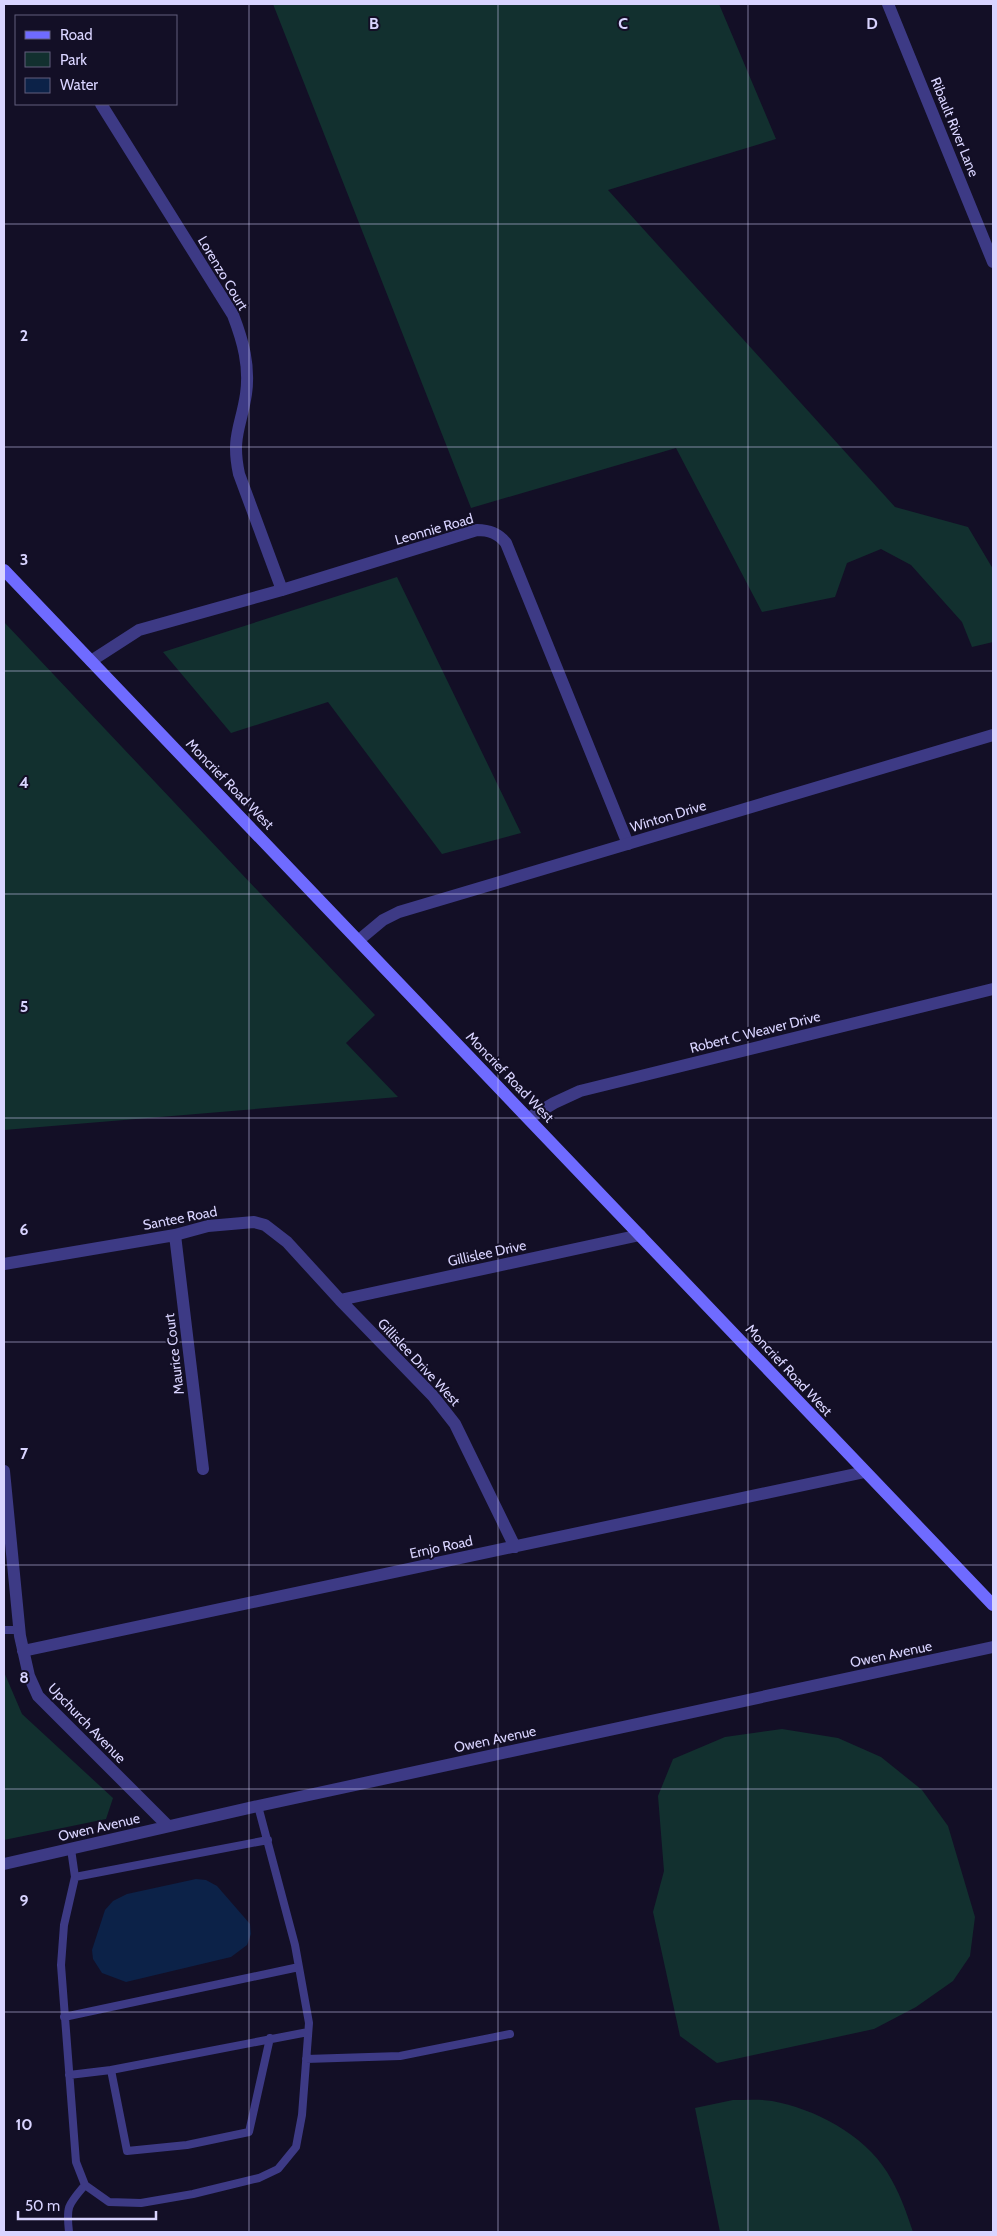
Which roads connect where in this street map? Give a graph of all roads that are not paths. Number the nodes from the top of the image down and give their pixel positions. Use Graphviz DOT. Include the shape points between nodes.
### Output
graph roads {
  1 [pos="888,4"];
  2 [pos="102,105"];
  3 [pos="993,262"];
  4 [pos="4,570"];
  5 [pos="282,590"];
  6 [pos="91,661"];
  7 [pos="993,735"];
  8 [pos="628,844"];
  9 [pos="359,940"];
  10 [pos="993,989"];
  11 [pos="529,1118"];
  12 [pos="640,1234"];
  13 [pos="175,1235"];
  14 [pos="287,1242"];
  15 [pos="4,1264"];
  16 [pos="340,1300"];
  17 [pos="202,1469"];
  18 [pos="4,1471"];
  19 [pos="865,1472"];
  20 [pos="515,1547"];
  21 [pos="8,1549"];
  22 [pos="993,1605"];
  23 [pos="4,1630"];
  24 [pos="20,1630"];
  25 [pos="993,1647"];
  26 [pos="23,1651"];
  27 [pos="258,1806"];
  28 [pos="168,1826"];
  29 [pos="268,1840"];
  30 [pos="71,1849"];
  31 [pos="4,1864"];
  32 [pos="75,1877"];
  33 [pos="299,1967"];
  34 [pos="64,2017"];
  35 [pos="308,2032"];
  36 [pos="510,2034"];
  37 [pos="270,2038"];
  38 [pos="306,2060"];
  39 [pos="111,2070"];
  40 [pos="69,2075"];
  41 [pos="85,2185"];
  42 [pos="69,2232"];
  1 -- 3 [label="street, Ribault River Lane"];
  2 -- 5 [label="street, Lorenzo Court" via="233,315 241,336 248,376 237,427 236,459"];
  4 -- 6 [label="main road, Moncrief Road West"];
  5 -- 6 [label="street, Leonnie Road" via="139,630"];
  5 -- 8 [label="street, Leonnie Road" via="477,530 486,530 501,537"];
  6 -- 9 [label="main road, Moncrief Road West"];
  7 -- 8 [label="street, Winton Drive"];
  8 -- 9 [label="street, Winton Drive" via="399,912 383,920"];
  9 -- 11 [label="main road, Moncrief Road West"];
  10 -- 11 [label="street, Robert C Weaver Drive" via="580,1091"];
  11 -- 12 [label="main road, Moncrief Road West"];
  12 -- 16 [label="street, Gillislee Drive"];
  12 -- 19 [label="main road, Moncrief Road West"];
  13 -- 14 [label="street, Santee Road" via="208,1226 254,1222"];
  13 -- 15 [label="street, Santee Road"];
  13 -- 17 [label="street, Maurice Court"];
  14 -- 16 [label="street, Gillislee Drive West"];
  16 -- 20 [label="street, Gillislee Drive West" via="433,1396 455,1424"];
  18 -- 21 [label="street, Upchurch Avenue"];
  19 -- 20 [label="street, Ernjo Road"];
  19 -- 22 [label="main road, Moncrief Road West"];
  20 -- 26 [label="street, Ernjo Road"];
  21 -- 24 [label="street, Upchurch Avenue"];
  23 -- 24 [label="lane"];
  24 -- 26 [label="street, Upchurch Avenue"];
  25 -- 27 [label="street, Owen Avenue"];
  26 -- 28 [label="street, Upchurch Avenue" via="38,1696"];
  27 -- 28 [label="street, Owen Avenue"];
  27 -- 29 [label="lane"];
  28 -- 30 [label="street, Owen Avenue"];
  29 -- 32 [label="lane"];
  29 -- 33 [label="lane"];
  30 -- 31 [label="street, Owen Avenue"];
  30 -- 32 [label="lane"];
  32 -- 34 [label="lane" via="64,1926 61,1966"];
  33 -- 34 [label="lane"];
  33 -- 35 [label="lane"];
  34 -- 40 [label="lane"];
  35 -- 37 [label="lane"];
  35 -- 38 [label="lane"];
  36 -- 38 [label="lane" via="400,2056"];
  37 -- 39 [label="lane"];
  37 -- 39 [label="lane" via="249,2132 187,2145 127,2151"];
  38 -- 41 [label="lane" via="296,2147 278,2170 259,2178 193,2194 141,2203 109,2202"];
  39 -- 40 [label="lane"];
  40 -- 41 [label="lane" via="76,2162"];
  41 -- 42 [label="lane" via="67,2211"];
}
